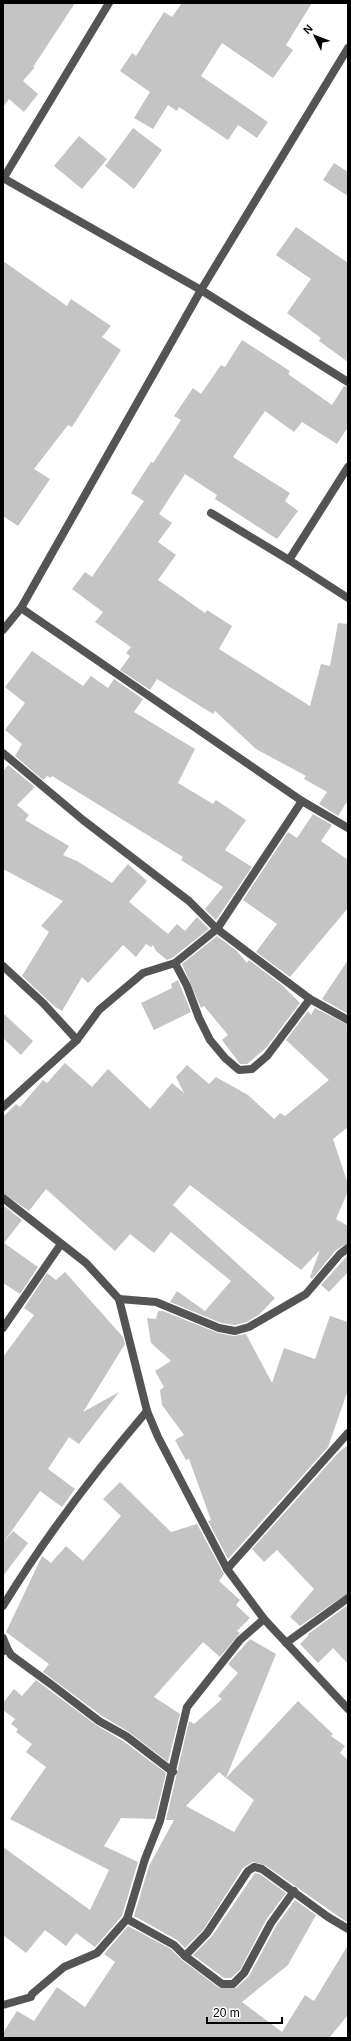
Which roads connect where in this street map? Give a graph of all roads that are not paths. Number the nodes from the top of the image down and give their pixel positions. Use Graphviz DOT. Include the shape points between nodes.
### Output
graph roads {
  1 [pos="110,3"];
  2 [pos="348,48"];
  3 [pos="3,179"];
  4 [pos="201,290"];
  5 [pos="348,382"];
  6 [pos="348,467"];
  7 [pos="210,513"];
  8 [pos="289,560"];
  9 [pos="348,598"];
  10 [pos="20,608"];
  11 [pos="3,630"];
  12 [pos="3,753"];
  13 [pos="302,801"];
  14 [pos="348,828"];
  15 [pos="217,929"];
  16 [pos="175,963"];
  17 [pos="3,966"];
  18 [pos="310,999"];
  19 [pos="348,1020"];
  20 [pos="77,1040"];
  21 [pos="3,1107"];
  22 [pos="3,1198"];
  23 [pos="62,1244"];
  24 [pos="348,1248"];
  25 [pos="119,1300"];
  26 [pos="3,1328"];
  27 [pos="147,1411"];
  28 [pos="348,1433"];
  29 [pos="227,1569"];
  30 [pos="348,1598"];
  31 [pos="3,1606"];
  32 [pos="264,1619"];
  33 [pos="3,1638"];
  34 [pos="286,1643"];
  35 [pos="5,1650"];
  36 [pos="348,1709"];
  37 [pos="173,1772"];
  38 [pos="294,1891"];
  39 [pos="127,1918"];
  40 [pos="348,1929"];
  41 [pos="185,1956"];
  42 [pos="3,2006"];
  1 -- 3 [label="street"];
  2 -- 4 [label="street"];
  3 -- 4 [label="street"];
  4 -- 5 [label="street"];
  4 -- 10 [label="street"];
  6 -- 8 [label="street"];
  7 -- 8 [label="street"];
  8 -- 9 [label="street"];
  10 -- 11 [label="street"];
  10 -- 13 [label="street"];
  12 -- 15 [label="street" via="83,820 189,901"];
  13 -- 14 [label="street"];
  13 -- 15 [label="street"];
  15 -- 16 [label="street"];
  15 -- 18 [label="street"];
  16 -- 18 [label="street" via="210,1040 239,1070 252,1069 267,1056"];
  16 -- 20 [label="street" via="143,973 99,1010"];
  17 -- 20 [label="street" via="44,1003"];
  18 -- 19 [label="street"];
  20 -- 21 [label="street"];
  22 -- 23 [label="street"];
  23 -- 25 [label="street" via="86,1263"];
  23 -- 26 [label="street"];
  24 -- 25 [label="street" via="306,1294 249,1327 235,1331 219,1328 156,1302"];
  25 -- 27 [label="street"];
  27 -- 29 [label="street"];
  27 -- 31 [label="street" via="100,1466"];
  28 -- 29 [label="street"];
  29 -- 32 [label="street"];
  30 -- 34 [label="street"];
  32 -- 34 [label="street"];
  32 -- 37 [label="street" via="240,1640 187,1707"];
  33 -- 35 [label="street"];
  34 -- 36 [label="street"];
  35 -- 37 [label="street" via="99,1721 126,1736"];
  37 -- 39 [label="street" via="160,1821"];
  38 -- 40 [label="street"];
  38 -- 41 [label="street" via="262,1869 254,1867 248,1871 207,1933"];
  38 -- 41 [label="street" via="271,1923 244,1973 233,1984 222,1984"];
  39 -- 41 [label="street" via="174,1945"];
  39 -- 42 [label="street" via="97,1953 64,1967 31,1997"];
}
